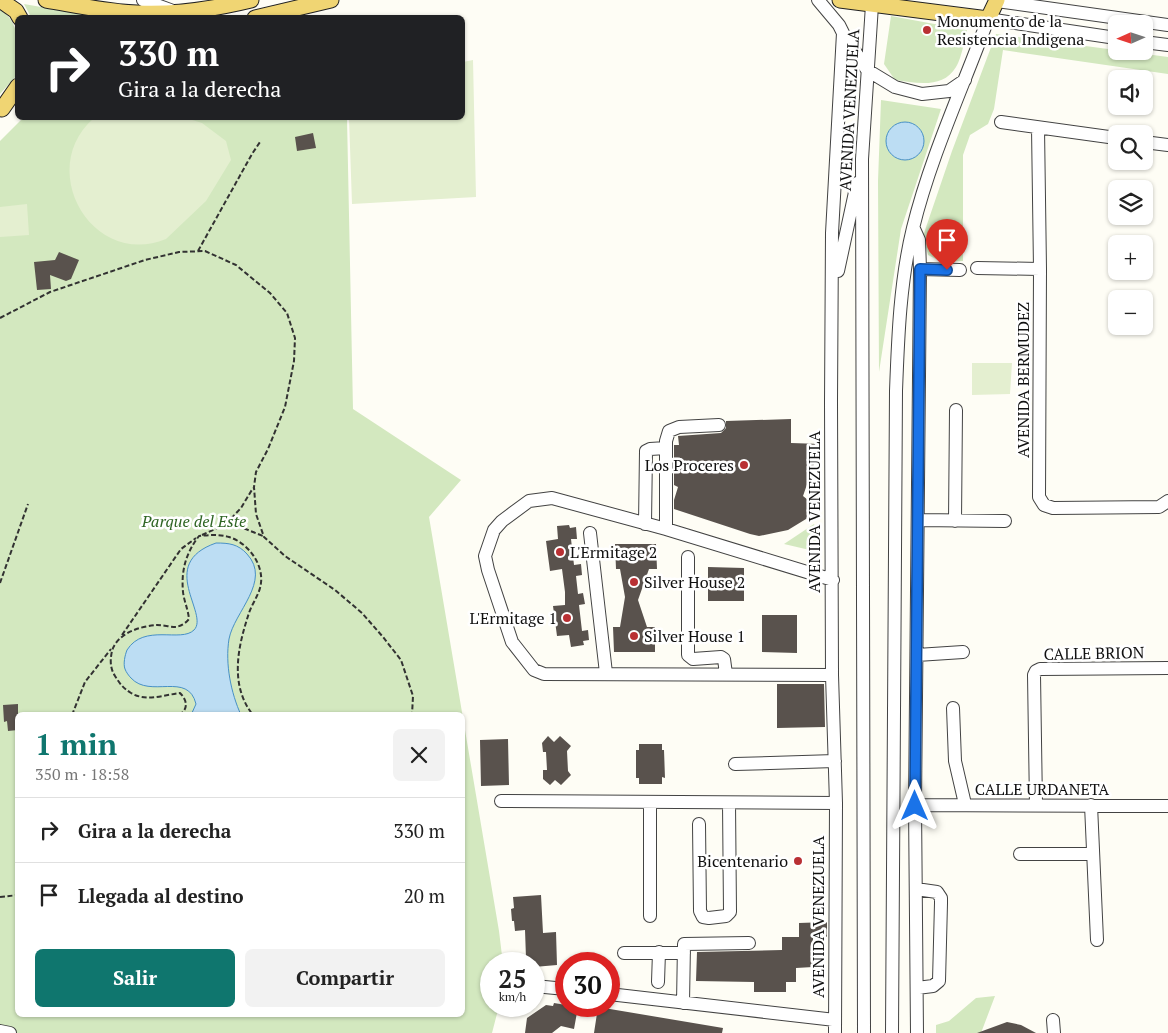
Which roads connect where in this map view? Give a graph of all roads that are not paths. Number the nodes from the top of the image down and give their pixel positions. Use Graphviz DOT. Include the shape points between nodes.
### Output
graph roads {
  1 [pos="0,0"];
  2 [pos="46,0"];
  3 [pos="144,0"];
  4 [pos="251,0"];
  5 [pos="331,0"];
  6 [pos="818,0"];
  7 [pos="840,0"];
  8 [pos="995,0"];
  9 [pos="874,2"];
  10 [pos="178,13"];
  11 [pos="18,15"];
  12 [pos="268,15"];
  13 [pos="988,19"];
  14 [pos="1168,24"];
  15 [pos="843,33"];
  16 [pos="1108,37"];
  17 [pos="1153,43"];
  18 [pos="1168,45"];
  19 [pos="867,70"];
  20 [pos="965,80"];
  21 [pos="15,90"];
  22 [pos="15,100"];
  23 [pos="1,110"];
  24 [pos="1001,122"];
  25 [pos="1038,128"];
  26 [pos="1108,137"];
  27 [pos="1153,143"];
  28 [pos="1168,145"];
  29 [pos="862,159"];
  30 [pos="913,228"];
  31 [pos="977,268"];
  32 [pos="920,269"];
  33 [pos="1040,269"];
  34 [pos="960,270"];
  35 [pos="833,294"];
  36 [pos="956,410"];
  37 [pos="719,425"];
  38 [pos="666,448"];
  39 [pos="1168,500"];
  40 [pos="918,520"];
  41 [pos="955,521"];
  42 [pos="1004,521"];
  43 [pos="645,524"];
  44 [pos="666,530"];
  45 [pos="590,534"];
  46 [pos="688,557"];
  47 [pos="833,580"];
  48 [pos="963,652"];
  49 [pos="917,655"];
  50 [pos="1168,668"];
  51 [pos="606,673"];
  52 [pos="726,674"];
  53 [pos="832,675"];
  54 [pos="953,708"];
  55 [pos="835,761"];
  56 [pos="736,764"];
  57 [pos="501,801"];
  58 [pos="650,802"];
  59 [pos="729,803"];
  60 [pos="836,804"];
  61 [pos="965,804"];
  62 [pos="1036,805"];
  63 [pos="1091,805"];
  64 [pos="915,806"];
  65 [pos="1168,806"];
  66 [pos="699,824"];
  67 [pos="1020,854"];
  68 [pos="1093,854"];
  69 [pos="916,890"];
  70 [pos="650,916"];
  71 [pos="1097,940"];
  72 [pos="749,943"];
  73 [pos="659,952"];
  74 [pos="624,953"];
  75 [pos="684,953"];
  76 [pos="658,982"];
  77 [pos="917,988"];
  78 [pos="620,995"];
  79 [pos="683,1003"];
  80 [pos="835,1020"];
  81 [pos="1054,1020"];
  82 [pos="0,1030"];
  83 [pos="10,1033"];
  84 [pos="835,1033"];
  85 [pos="864,1033"];
  86 [pos="892,1033"];
  87 [pos="917,1033"];
  88 [pos="1054,1033"];
  1 -- 11 [label="main road"];
  2 -- 10 [label="main road" via="137,13"];
  3 -- 10 [label="street"];
  4 -- 10 [label="main road"];
  5 -- 12 [label="main road"];
  6 -- 15 [label="street, AVENIDA VENEZUELA"];
  7 -- 9 [label="main road"];
  8 -- 13 [label="main road"];
  8 -- 14 [label="street"];
  9 -- 13 [label="main road"];
  9 -- 19 [label="street, AVENIDA VENEZUELA"];
  13 -- 16 [label="street"];
  13 -- 20 [label="street"];
  15 -- 19 [label="street"];
  15 -- 35 [label="street, AVENIDA VENEZUELA" via="832,233"];
  17 -- 18 [label="street"];
  19 -- 20 [label="street" via="896,87 922,94 949,91"];
  19 -- 29 [label="street, AVENIDA VENEZUELA"];
  20 -- 30 [label="street"];
  21 -- 23 [label="main road"];
  22 -- 23 [label="main road"];
  24 -- 25 [label="street"];
  25 -- 26 [label="street"];
  25 -- 33 [label="street, AVENIDA BERMUDEZ"];
  27 -- 28 [label="street"];
  29 -- 35 [label="street"];
  29 -- 85 [label="street, AVENIDA VENEZUELA"];
  30 -- 32 [label="street" via="919,240"];
  30 -- 86 [label="street" via="899,316 896,391"];
  31 -- 33 [label="street"];
  32 -- 34 [label="street"];
  32 -- 40 [label="street"];
  33 -- 39 [label="street, AVENIDA BERMUDEZ" via="1039,496 1044,505 1052,508 1159,506"];
  35 -- 47 [label="street, AVENIDA VENEZUELA"];
  36 -- 41 [label="street"];
  37 -- 38 [label="street" via="680,427 669,431"];
  38 -- 43 [label="street" via="646,451"];
  38 -- 44 [label="street"];
  40 -- 41 [label="street"];
  40 -- 49 [label="street"];
  41 -- 42 [label="street"];
  43 -- 44 [label="street"];
  43 -- 51 [label="street" via="552,498 529,501 502,520 494,530 487,549 488,570 512,642 534,670 544,674"];
  44 -- 47 [label="street"];
  45 -- 51 [label="street"];
  46 -- 52 [label="street" via="688,655 693,659 721,657"];
  47 -- 53 [label="street, AVENIDA VENEZUELA"];
  48 -- 49 [label="street"];
  49 -- 64 [label="street"];
  50 -- 62 [label="street, CALLE BRION" via="1036,671"];
  51 -- 52 [label="street"];
  52 -- 53 [label="street"];
  53 -- 55 [label="street, AVENIDA VENEZUELA"];
  54 -- 61 [label="street" via="955,761"];
  55 -- 56 [label="street"];
  55 -- 60 [label="street, AVENIDA VENEZUELA"];
  57 -- 58 [label="street"];
  58 -- 59 [label="street"];
  58 -- 70 [label="street"];
  59 -- 60 [label="street"];
  59 -- 66 [label="street" via="730,912 726,916 709,918 700,911"];
  60 -- 80 [label="street, AVENIDA VENEZUELA"];
  61 -- 62 [label="street, CALLE URDANETA"];
  61 -- 64 [label="street, CALLE URDANETA"];
  62 -- 63 [label="street, CALLE URDANETA"];
  63 -- 65 [label="street, CALLE URDANETA"];
  63 -- 68 [label="street"];
  64 -- 69 [label="street"];
  67 -- 68 [label="street"];
  68 -- 71 [label="street"];
  69 -- 77 [label="street"];
  69 -- 77 [label="street" via="938,892 941,903 939,981 933,986"];
  72 -- 75 [label="street" via="686,943"];
  73 -- 74 [label="street"];
  73 -- 75 [label="street"];
  73 -- 76 [label="street"];
  75 -- 79 [label="street"];
  77 -- 87 [label="street"];
  78 -- 79 [label="street"];
  79 -- 80 [label="street"];
  80 -- 84 [label="street, AVENIDA VENEZUELA"];
  81 -- 88 [label="street"];
  82 -- 83 [label="street"];
}
